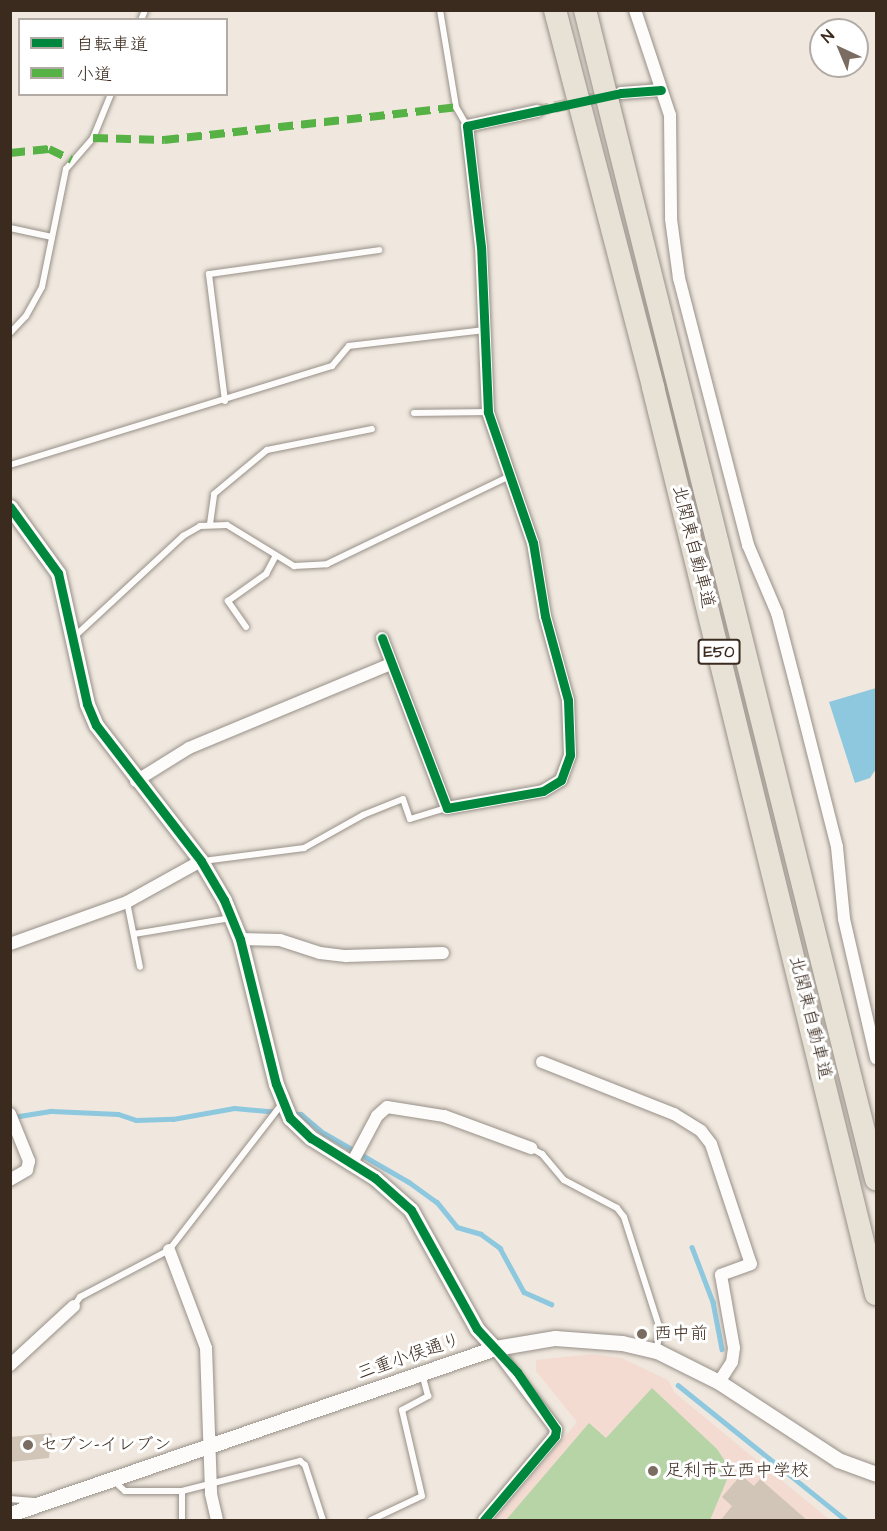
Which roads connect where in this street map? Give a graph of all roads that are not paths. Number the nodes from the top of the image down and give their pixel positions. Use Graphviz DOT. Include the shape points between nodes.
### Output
graph roads {
  1 [pos="440,10"];
  2 [pos="555,10"];
  3 [pos="585,10"];
  4 [pos="635,10"];
  5 [pos="661,90"];
  6 [pos="621,93"];
  7 [pos="110,96"];
  8 [pos="537,111"];
  9 [pos="467,126"];
  10 [pos="10,228"];
  11 [pos="52,237"];
  12 [pos="379,250"];
  13 [pos="486,330"];
  14 [pos="10,333"];
  15 [pos="225,401"];
  16 [pos="488,411"];
  17 [pos="414,413"];
  18 [pos="372,429"];
  19 [pos="10,465"];
  20 [pos="511,476"];
  21 [pos="10,507"];
  22 [pos="210,524"];
  23 [pos="275,557"];
  24 [pos="246,627"];
  25 [pos="74,637"];
  26 [pos="382,638"];
  27 [pos="392,664"];
  28 [pos="136,781"];
  29 [pos="447,808"];
  30 [pos="201,861"];
  31 [pos="127,902"];
  32 [pos="232,917"];
  33 [pos="134,934"];
  34 [pos="240,939"];
  35 [pos="10,944"];
  36 [pos="443,953"];
  37 [pos="140,967"];
  38 [pos="876,1058"];
  39 [pos="542,1062"];
  40 [pos="282,1104"];
  41 [pos="10,1114"];
  42 [pos="531,1148"];
  43 [pos="352,1163"];
  44 [pos="876,1179"];
  45 [pos="10,1180"];
  46 [pos="169,1250"];
  47 [pos="876,1294"];
  48 [pos="74,1306"];
  49 [pos="495,1348"];
  50 [pos="657,1351"];
  51 [pos="10,1365"];
  52 [pos="422,1374"];
  53 [pos="719,1382"];
  54 [pos="210,1448"];
  55 [pos="876,1474"];
  56 [pos="113,1480"];
  57 [pos="212,1481"];
  58 [pos="182,1491"];
  59 [pos="10,1499"];
  60 [pos="44,1502"];
  61 [pos="10,1514"];
  62 [pos="182,1521"];
  63 [pos="217,1521"];
  64 [pos="323,1521"];
  65 [pos="371,1521"];
  66 [pos="484,1521"];
  1 -- 9 [label="lane" via="456,107"];
  2 -- 47 [label="highway, 北関東自動車道 / E50" via="659,410"];
  3 -- 44 [label="highway, 北関東自動車道 / E50"];
  4 -- 5 [label="street"];
  5 -- 6 [label="street"];
  5 -- 38 [label="street" via="672,137 671,219 679,278 748,545 777,613 837,847 844,919"];
  7 -- 11 [label="lane" via="93,138 66,169"];
  8 -- 9 [label="street"];
  9 -- 13 [label="street" via="475,172"];
  10 -- 11 [label="lane"];
  11 -- 14 [label="lane" via="42,287 26,316"];
  12 -- 15 [label="lane" via="209,274"];
  13 -- 15 [label="lane" via="349,346 332,366"];
  13 -- 16 [label="street"];
  15 -- 19 [label="lane"];
  16 -- 17 [label="lane"];
  16 -- 20 [label="street"];
  18 -- 22 [label="lane" via="267,450 214,494"];
  20 -- 23 [label="lane" via="327,564 294,566"];
  20 -- 29 [label="street" via="533,543 545,616 568,700 570,755 561,780 543,791"];
  21 -- 25 [label="street" via="58,573"];
  22 -- 23 [label="lane" via="226,525"];
  22 -- 25 [label="lane" via="183,536"];
  23 -- 24 [label="lane" via="266,573 228,601"];
  25 -- 28 [label="street" via="92,714"];
  26 -- 27 [label="street"];
  27 -- 28 [label="street" via="210,738"];
  27 -- 29 [label="street"];
  28 -- 30 [label="street"];
  29 -- 30 [label="lane" via="410,819 403,799 363,815 304,848"];
  30 -- 31 [label="street"];
  30 -- 32 [label="street"];
  31 -- 33 [label="lane"];
  31 -- 35 [label="street"];
  32 -- 33 [label="lane"];
  32 -- 34 [label="street"];
  33 -- 37 [label="lane"];
  34 -- 36 [label="street" via="280,940 346,957"];
  34 -- 40 [label="street"];
  39 -- 53 [label="street" via="674,1114 701,1131 711,1144 751,1263 721,1275 734,1348 732,1362"];
  40 -- 43 [label="street" via="299,1128"];
  40 -- 46 [label="lane"];
  41 -- 45 [label="street" via="29,1161 27,1170"];
  42 -- 43 [label="street" via="444,1116 387,1107 377,1116"];
  42 -- 50 [label="lane" via="542,1154 564,1180 617,1208 624,1217 660,1329"];
  43 -- 49 [label="street" via="411,1210 477,1329"];
  46 -- 48 [label="lane" via="80,1297"];
  46 -- 54 [label="street" via="206,1348"];
  48 -- 51 [label="street"];
  49 -- 50 [label="street, 三重小俣通り" via="555,1338"];
  49 -- 52 [label="street, 三重小俣通り"];
  49 -- 66 [label="street" via="556,1428 555,1436"];
  50 -- 53 [label="street, 三重小俣通り"];
  52 -- 54 [label="street, 三重小俣通り"];
  52 -- 65 [label="lane" via="428,1396 402,1410 422,1496"];
  53 -- 55 [label="street, 三重小俣通り" via="838,1460"];
  54 -- 56 [label="street, 三重小俣通り"];
  54 -- 57 [label="street"];
  56 -- 58 [label="lane" via="125,1491"];
  56 -- 60 [label="street, 三重小俣通り"];
  57 -- 58 [label="lane"];
  57 -- 63 [label="street"];
  57 -- 64 [label="lane" via="300,1461 305,1465"];
  58 -- 62 [label="lane"];
  59 -- 60 [label="lane"];
  60 -- 61 [label="street, 三重小俣通り"];
}
